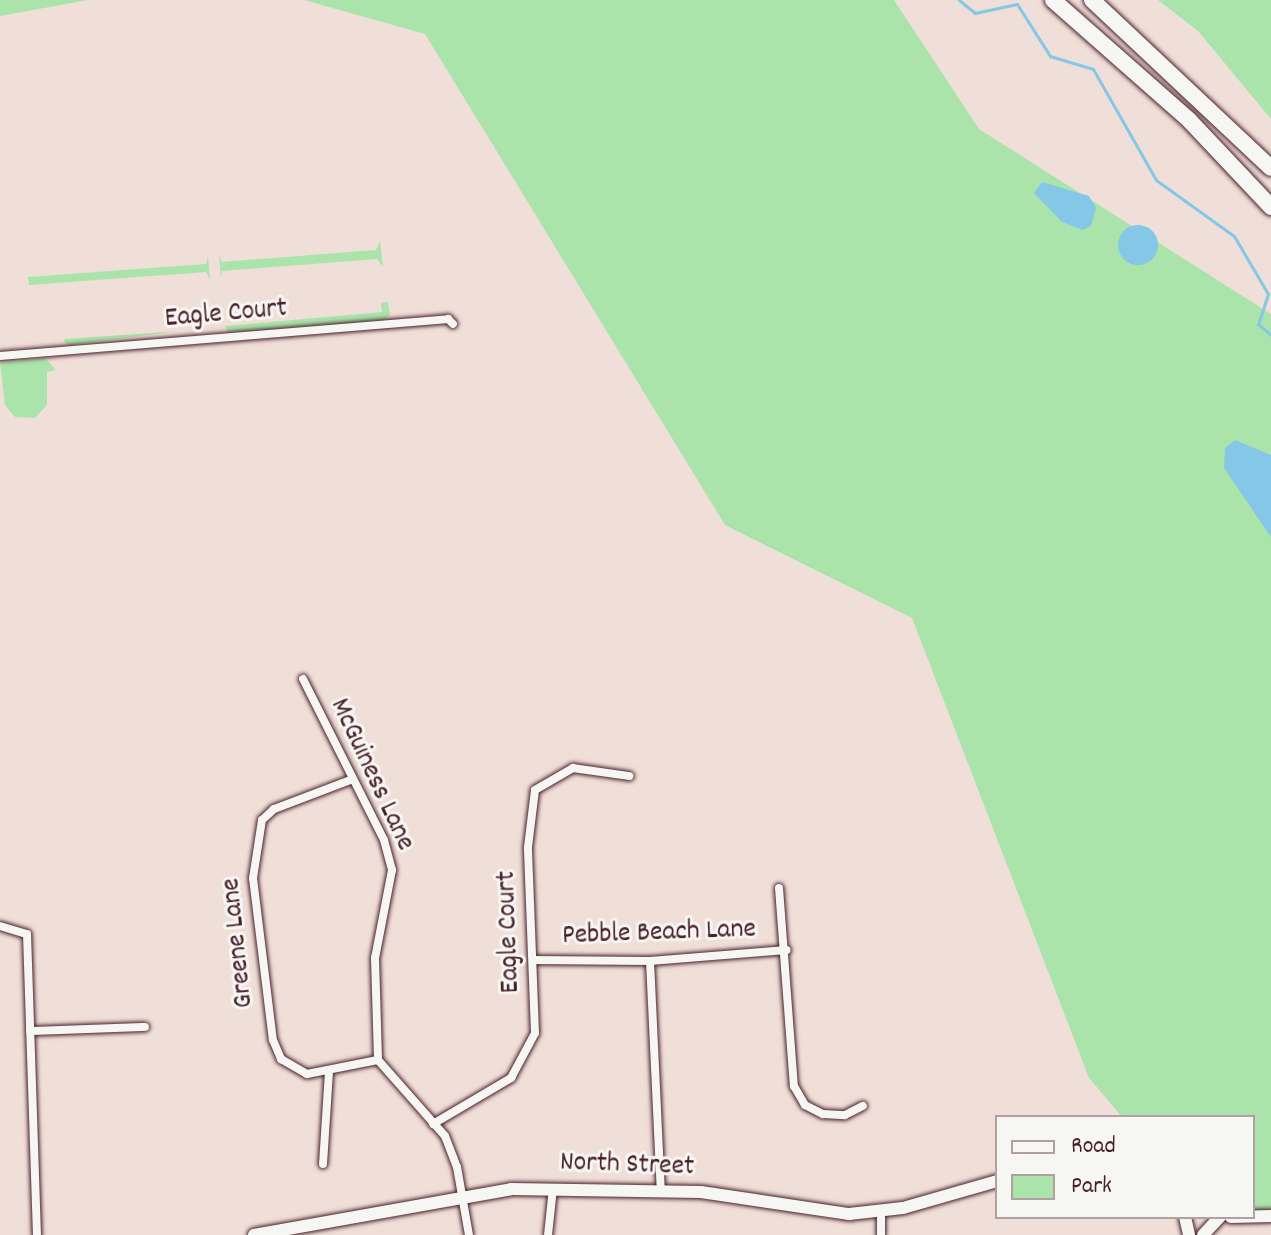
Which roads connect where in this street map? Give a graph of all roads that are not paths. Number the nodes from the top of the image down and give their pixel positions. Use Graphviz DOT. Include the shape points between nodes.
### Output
graph roads {
  1 [pos="1053,0"];
  2 [pos="1092,0"];
  3 [pos="1271,168"];
  4 [pos="1271,207"];
  5 [pos="453,324"];
  6 [pos="0,356"];
  7 [pos="303,679"];
  8 [pos="629,776"];
  9 [pos="353,779"];
  10 [pos="779,888"];
  11 [pos="0,926"];
  12 [pos="787,950"];
  13 [pos="533,960"];
  14 [pos="650,961"];
  15 [pos="145,1027"];
  16 [pos="30,1031"];
  17 [pos="378,1060"];
  18 [pos="329,1072"];
  19 [pos="863,1106"];
  20 [pos="433,1124"];
  21 [pos="323,1164"];
  22 [pos="995,1182"];
  23 [pos="553,1187"];
  24 [pos="661,1191"];
  25 [pos="463,1196"];
  26 [pos="881,1212"];
  27 [pos="1218,1219"];
  28 [pos="37,1235"];
  29 [pos="254,1235"];
  30 [pos="469,1235"];
  31 [pos="548,1235"];
  32 [pos="881,1235"];
  33 [pos="1203,1235"];
  1 -- 4 [label="highway" via="1189,120"];
  2 -- 3 [label="highway"];
  5 -- 6 [label="street, Eagle Court" via="444,319"];
  7 -- 9 [label="street, McGuiness Lane"];
  8 -- 13 [label="street, Eagle Court" via="573,768 535,790 529,822"];
  9 -- 17 [label="street, McGuiness Lane" via="384,840 392,870 375,958"];
  9 -- 18 [label="street, Greene Lane" via="274,809 262,820 253,849 273,1040 281,1059 307,1074"];
  10 -- 12 [label="street"];
  11 -- 16 [label="street" via="27,934"];
  12 -- 14 [label="street, Pebble Beach Lane"];
  12 -- 19 [label="street" via="794,1086 805,1105 823,1114 845,1115"];
  13 -- 14 [label="street, Pebble Beach Lane"];
  13 -- 20 [label="street, Eagle Court" via="535,1033 526,1060 511,1078"];
  14 -- 24 [label="street"];
  15 -- 16 [label="street"];
  16 -- 28 [label="street"];
  17 -- 18 [label="street, Greene Lane"];
  17 -- 20 [label="street"];
  18 -- 21 [label="street"];
  20 -- 25 [label="street" via="445,1136"];
  22 -- 26 [label="main road, North Street"];
  23 -- 24 [label="main road, North Street"];
  23 -- 25 [label="main road, North Street"];
  23 -- 31 [label="street"];
  24 -- 26 [label="main road, North Street" via="815,1212"];
  25 -- 29 [label="main road, North Street"];
  25 -- 30 [label="street"];
  26 -- 32 [label="street"];
  27 -- 33 [label="main road"];
}
